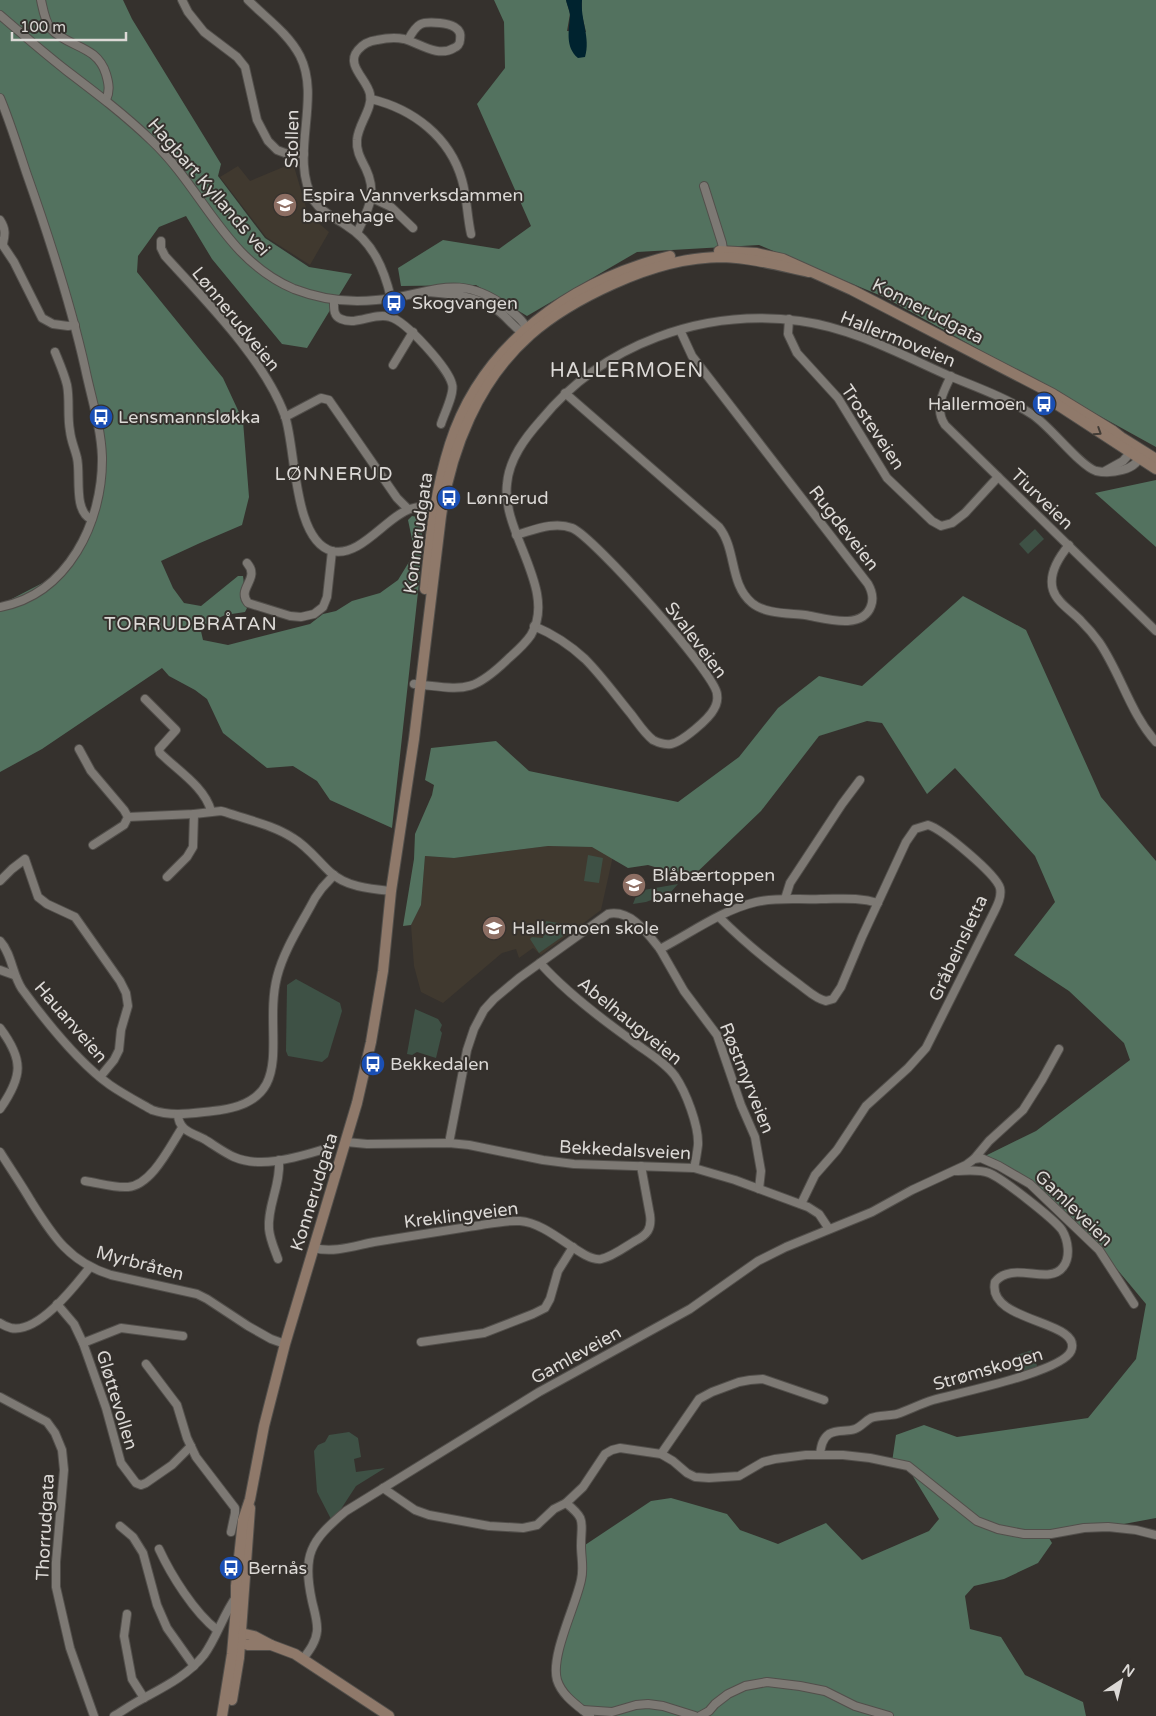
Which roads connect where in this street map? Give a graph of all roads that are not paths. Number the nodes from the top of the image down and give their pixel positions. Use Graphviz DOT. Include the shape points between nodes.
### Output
graph roads {
  1 [pos="41,0"];
  2 [pos="182,0"];
  3 [pos="248,0"];
  4 [pos="0,15"];
  5 [pos="408,40"];
  6 [pos="0,98"];
  7 [pos="371,99"];
  8 [pos="106,100"];
  9 [pos="2,108"];
  10 [pos="304,154"];
  11 [pos="704,186"];
  12 [pos="372,198"];
  13 [pos="0,220"];
  14 [pos="413,228"];
  15 [pos="356,233"];
  16 [pos="471,234"];
  17 [pos="161,241"];
  18 [pos="1,242"];
  19 [pos="723,254"];
  20 [pos="391,298"];
  21 [pos="334,300"];
  22 [pos="789,320"];
  23 [pos="75,325"];
  24 [pos="680,330"];
  25 [pos="413,332"];
  26 [pos="526,332"];
  27 [pos="54,352"];
  28 [pos="393,365"];
  29 [pos="951,376"];
  30 [pos="1030,384"];
  31 [pos="565,393"];
  32 [pos="285,417"];
  33 [pos="441,424"];
  34 [pos="1130,452"];
  35 [pos="1140,454"];
  36 [pos="1156,459"];
  37 [pos="1156,469"];
  38 [pos="1105,471"];
  39 [pos="998,477"];
  40 [pos="408,509"];
  41 [pos="439,509"];
  42 [pos="92,519"];
  43 [pos="516,535"];
  44 [pos="1069,545"];
  45 [pos="332,551"];
  46 [pos="247,563"];
  47 [pos="0,607"];
  48 [pos="534,626"];
  49 [pos="1156,631"];
  50 [pos="418,684"];
  51 [pos="145,699"];
  52 [pos="1156,742"];
  53 [pos="79,749"];
  54 [pos="860,780"];
  55 [pos="211,811"];
  56 [pos="194,814"];
  57 [pos="128,817"];
  58 [pos="93,845"];
  59 [pos="334,875"];
  60 [pos="167,877"];
  61 [pos="0,881"];
  62 [pos="391,891"];
  63 [pos="785,899"];
  64 [pos="878,903"];
  65 [pos="719,917"];
  66 [pos="0,941"];
  67 [pos="660,949"];
  68 [pos="540,963"];
  69 [pos="0,970"];
  70 [pos="14,975"];
  71 [pos="0,1028"];
  72 [pos="1059,1049"];
  73 [pos="100,1077"];
  74 [pos="0,1109"];
  75 [pos="178,1114"];
  76 [pos="182,1128"];
  77 [pos="346,1142"];
  78 [pos="449,1143"];
  79 [pos="325,1149"];
  80 [pos="0,1152"];
  81 [pos="974,1159"];
  82 [pos="279,1160"];
  83 [pos="640,1166"];
  84 [pos="694,1168"];
  85 [pos="953,1172"];
  86 [pos="85,1181"];
  87 [pos="758,1188"];
  88 [pos="801,1204"];
  89 [pos="829,1228"];
  90 [pos="573,1247"];
  91 [pos="314,1248"];
  92 [pos="278,1259"];
  93 [pos="90,1267"];
  94 [pos="57,1304"];
  95 [pos="1134,1304"];
  96 [pos="0,1323"];
  97 [pos="183,1336"];
  98 [pos="83,1342"];
  99 [pos="421,1342"];
  100 [pos="285,1344"];
  101 [pos="146,1364"];
  102 [pos="0,1397"];
  103 [pos="824,1400"];
  104 [pos="191,1446"];
  105 [pos="661,1454"];
  106 [pos="820,1454"];
  107 [pos="383,1488"];
  108 [pos="250,1499"];
  109 [pos="566,1503"];
  110 [pos="120,1526"];
  111 [pos="231,1532"];
  112 [pos="1156,1534"];
  113 [pos="159,1550"];
  114 [pos="236,1597"];
  115 [pos="127,1614"];
  116 [pos="217,1630"];
  117 [pos="238,1638"];
  118 [pos="303,1659"];
  119 [pos="194,1666"];
  120 [pos="144,1698"];
  121 [pos="583,1710"];
  122 [pos="94,1716"];
  123 [pos="114,1716"];
  124 [pos="222,1716"];
  125 [pos="228,1716"];
  126 [pos="389,1716"];
  127 [pos="590,1716"];
  128 [pos="695,1716"];
  129 [pos="700,1716"];
  130 [pos="889,1716"];
  1 -- 8 [label="street" via="47,21 54,31 100,61 109,88"];
  2 -- 10 [label="street" via="204,32 245,66 258,120 268,141 285,154"];
  3 -- 10 [label="street, Stollen" via="290,40 304,66 308,93"];
  4 -- 8 [label="street, Hagbart Kyllands vei"];
  5 -- 5 [label="street" via="424,48 444,51 456,48 461,36 454,26 426,22 416,26"];
  5 -- 7 [label="street" via="372,40 356,52 354,63"];
  6 -- 9 [label="street"];
  7 -- 12 [label="street" via="358,131 357,145 370,178"];
  7 -- 16 [label="street" via="415,118 444,142 462,181"];
  8 -- 21 [label="street, Hagbart Kyllands vei" via="153,142 227,237 254,264 296,289"];
  9 -- 23 [label="street" via="55,256"];
  10 -- 15 [label="street, Stollen" via="314,201"];
  11 -- 19 [label="street"];
  12 -- 14 [label="street" via="391,207"];
  12 -- 15 [label="street"];
  13 -- 18 [label="street" via="6,234"];
  15 -- 20 [label="street, Stollen" via="376,256"];
  17 -- 32 [label="street, Lønnerudveien" via="165,256 260,368"];
  18 -- 23 [label="street" via="42,318 53,324"];
  19 -- 26 [label="main road, Konnerudgata" via="693,252 628,269 580,291"];
  19 -- 30 [label="main road, Konnerudgata" via="739,251 783,260 880,303"];
  20 -- 21 [label="street, Hagbart Kyllands vei"];
  20 -- 26 [label="street, Hagbart Kyllands vei" via="440,287 456,286 478,291 500,304"];
  21 -- 25 [label="street" via="334,311 342,320 391,317"];
  22 -- 24 [label="street, Hallermoveien" via="724,320"];
  22 -- 29 [label="street, Hallermoveien" via="856,335"];
  22 -- 39 [label="street, Trosteveien" via="788,334 797,353 838,398 887,478 932,521 942,526 952,524"];
  23 -- 42 [label="street" via="102,457 100,489"];
  24 -- 31 [label="street, Hallermoveien" via="619,354"];
  24 -- 31 [label="street, Rugdeveien" via="692,356 868,584 873,601 860,618 837,620 771,610 752,603 739,585 728,540 719,527"];
  25 -- 28 [label="street"];
  25 -- 33 [label="street" via="452,384"];
  26 -- 41 [label="main road, Konnerudgata" via="493,363 466,406 451,443"];
  27 -- 42 [label="street" via="66,383 79,493 84,513"];
  29 -- 38 [label="street, Hallermoveien" via="1029,412 1087,466"];
  29 -- 39 [label="street, Tiurveien" via="942,396 942,421"];
  30 -- 34 [label="main road, Konnerudgata, one-way" via="1043,396"];
  30 -- 35 [label="main road, Konnerudgata" via="1087,414"];
  31 -- 43 [label="street, Hallermoveien" via="528,436 509,471 506,505"];
  32 -- 40 [label="street" via="319,399 329,400"];
  32 -- 45 [label="street, Lønnerudveien" via="306,523 314,539"];
  34 -- 35 [label="main road, Konnerudgata"];
  34 -- 38 [label="street"];
  35 -- 36 [label="main road, Konnerudgata"];
  35 -- 37 [label="main road, Konnerudgata"];
  35 -- 38 [label="street" via="1126,468"];
  39 -- 44 [label="street, Tiurveien"];
  40 -- 41 [label="street" via="423,506"];
  40 -- 45 [label="street" via="360,544"];
  41 -- 50 [label="main road, Konnerudgata"];
  42 -- 47 [label="street" via="78,549 56,578 32,596"];
  43 -- 48 [label="street, Hallermoveien" via="538,598"];
  43 -- 48 [label="street, Svaleveien" via="551,526 565,526 588,539 638,591 711,680 717,692 715,708 678,741 659,743 644,731 583,657"];
  44 -- 49 [label="street, Tiurveien"];
  44 -- 52 [label="street" via="1054,571 1053,591 1100,643 1139,719"];
  45 -- 46 [label="street" via="326,602 318,612 308,616 290,616 245,600 252,573"];
  48 -- 50 [label="street, Hallermoveien" via="516,652 481,682 458,688"];
  50 -- 62 [label="main road, Konnerudgata"];
  51 -- 55 [label="street" via="176,730 159,749 160,753 196,786"];
  53 -- 57 [label="street"];
  54 -- 63 [label="street" via="790,883"];
  55 -- 56 [label="street"];
  55 -- 59 [label="street" via="225,812 286,834 304,846"];
  56 -- 57 [label="street"];
  56 -- 60 [label="street" via="193,847"];
  57 -- 58 [label="street" via="117,831"];
  59 -- 62 [label="street" via="354,885"];
  59 -- 75 [label="street, Hauanveien" via="315,898 280,966 273,1002 271,1072 266,1086 245,1105"];
  61 -- 73 [label="street" via="25,860 38,897 75,917 120,981 128,1006 119,1050"];
  62 -- 77 [label="main road, Konnerudgata" via="372,1036"];
  63 -- 64 [label="street" via="859,898"];
  63 -- 65 [label="street" via="756,902"];
  64 -- 65 [label="street, Gråbeinsletta" via="841,988 833,999 826,1002 776,968"];
  64 -- 88 [label="street, Gråbeinsletta" via="910,834 928,825 940,830 984,868 1000,890 994,914 926,1048 866,1106 815,1176"];
  65 -- 67 [label="street"];
  66 -- 70 [label="street"];
  67 -- 68 [label="street, Røstmyrveien" via="639,925 624,915 613,913"];
  67 -- 87 [label="street, Røstmyrveien" via="684,991 717,1035 755,1137 761,1171"];
  68 -- 78 [label="street" via="494,998 479,1017 467,1050"];
  68 -- 84 [label="street, Abelhaugveien" via="560,984 676,1077 689,1104 696,1130 698,1144"];
  69 -- 70 [label="street, Hauanveien"];
  70 -- 73 [label="street, Hauanveien" via="44,1017"];
  71 -- 74 [label="street" via="19,1068"];
  72 -- 81 [label="street, Gamleveien" via="1023,1110"];
  73 -- 75 [label="street, Hauanveien" via="152,1110"];
  75 -- 76 [label="street"];
  76 -- 82 [label="street" via="236,1158"];
  76 -- 86 [label="street" via="142,1182 122,1187"];
  77 -- 78 [label="street, Bekkedalsveien"];
  77 -- 91 [label="main road, Konnerudgata"];
  78 -- 83 [label="street, Bekkedalsveien" via="574,1164"];
  79 -- 82 [label="street"];
  80 -- 93 [label="street, Myrbråten" via="55,1238"];
  81 -- 85 [label="street, Gamleveien"];
  81 -- 95 [label="street, Gamleveien" via="990,1161 1030,1184 1099,1250"];
  82 -- 92 [label="street" via="280,1178 269,1224"];
  83 -- 84 [label="street, Bekkedalsveien"];
  83 -- 90 [label="street, Kreklingveien" via="651,1222 648,1232 599,1259"];
  84 -- 87 [label="street, Bekkedalsveien"];
  85 -- 89 [label="street, Gamleveien" via="872,1212"];
  85 -- 106 [label="street, Strømskogen" via="980,1171 993,1175 1062,1230 1068,1247 1066,1262 1061,1269 1046,1274 1006,1274 997,1280 994,1291 1006,1307 1064,1333 1071,1340 1072,1350 1064,1359 1042,1370 896,1414 871,1418 854,1429 830,1433 824,1438"];
  87 -- 88 [label="street, Bekkedalsveien"];
  88 -- 89 [label="street, Bekkedalsveien" via="819,1214"];
  89 -- 107 [label="street, Gamleveien" via="758,1261 690,1309 540,1392"];
  90 -- 91 [label="street, Kreklingveien" via="543,1227 512,1221 336,1250"];
  90 -- 99 [label="street" via="558,1271 548,1304 540,1311 484,1332"];
  91 -- 100 [label="main road, Konnerudgata"];
  93 -- 94 [label="street"];
  93 -- 100 [label="street, Myrbråten" via="111,1275 197,1294"];
  94 -- 96 [label="street" via="29,1326 12,1328"];
  94 -- 98 [label="street, Gløttevollen" via="74,1324"];
  97 -- 98 [label="street, Gløttevollen" via="121,1328"];
  98 -- 104 [label="street, Gløttevollen" via="121,1463 136,1483 146,1483 172,1465"];
  100 -- 108 [label="main road, Konnerudgata"];
  101 -- 104 [label="street" via="177,1405"];
  102 -- 122 [label="street, Thorrudgata" via="47,1422 62,1450 64,1470 56,1587 70,1648"];
  103 -- 105 [label="street" via="763,1380 739,1382 699,1399"];
  104 -- 111 [label="street" via="234,1508"];
  105 -- 106 [label="street" via="687,1473 709,1478 740,1476 770,1460"];
  105 -- 109 [label="street" via="620,1448 612,1450"];
  106 -- 112 [label="street" via="870,1458 908,1466 978,1521 998,1529 1024,1534 1051,1534 1108,1527"];
  107 -- 109 [label="street" via="424,1514 489,1526 530,1528"];
  107 -- 118 [label="street, Gamleveien" via="346,1511 312,1548 307,1571 317,1632"];
  108 -- 114 [label="main road, Konnerudgata" via="243,1520"];
  108 -- 117 [label="main road, Konnerudgata"];
  109 -- 121 [label="street" via="579,1514 582,1523 582,1574 558,1653 556,1673 563,1692"];
  110 -- 119 [label="street" via="133,1537 143,1554 156,1606"];
  113 -- 116 [label="street" via="175,1580"];
  114 -- 116 [label="street"];
  114 -- 117 [label="main road, Konnerudgata"];
  115 -- 120 [label="street" via="124,1636 132,1679"];
  116 -- 119 [label="street"];
  117 -- 118 [label="main road" via="258,1638"];
  117 -- 124 [label="main road, Konnerudgata"];
  117 -- 125 [label="main road, Konnerudgata" via="236,1682"];
  118 -- 126 [label="main road"];
  119 -- 120 [label="street" via="162,1690"];
  120 -- 123 [label="street"];
  121 -- 127 [label="street"];
  121 -- 128 [label="street" via="607,1712 648,1704"];
  129 -- 130 [label="street" via="728,1694 745,1686 767,1682 825,1691 855,1706"];
}
